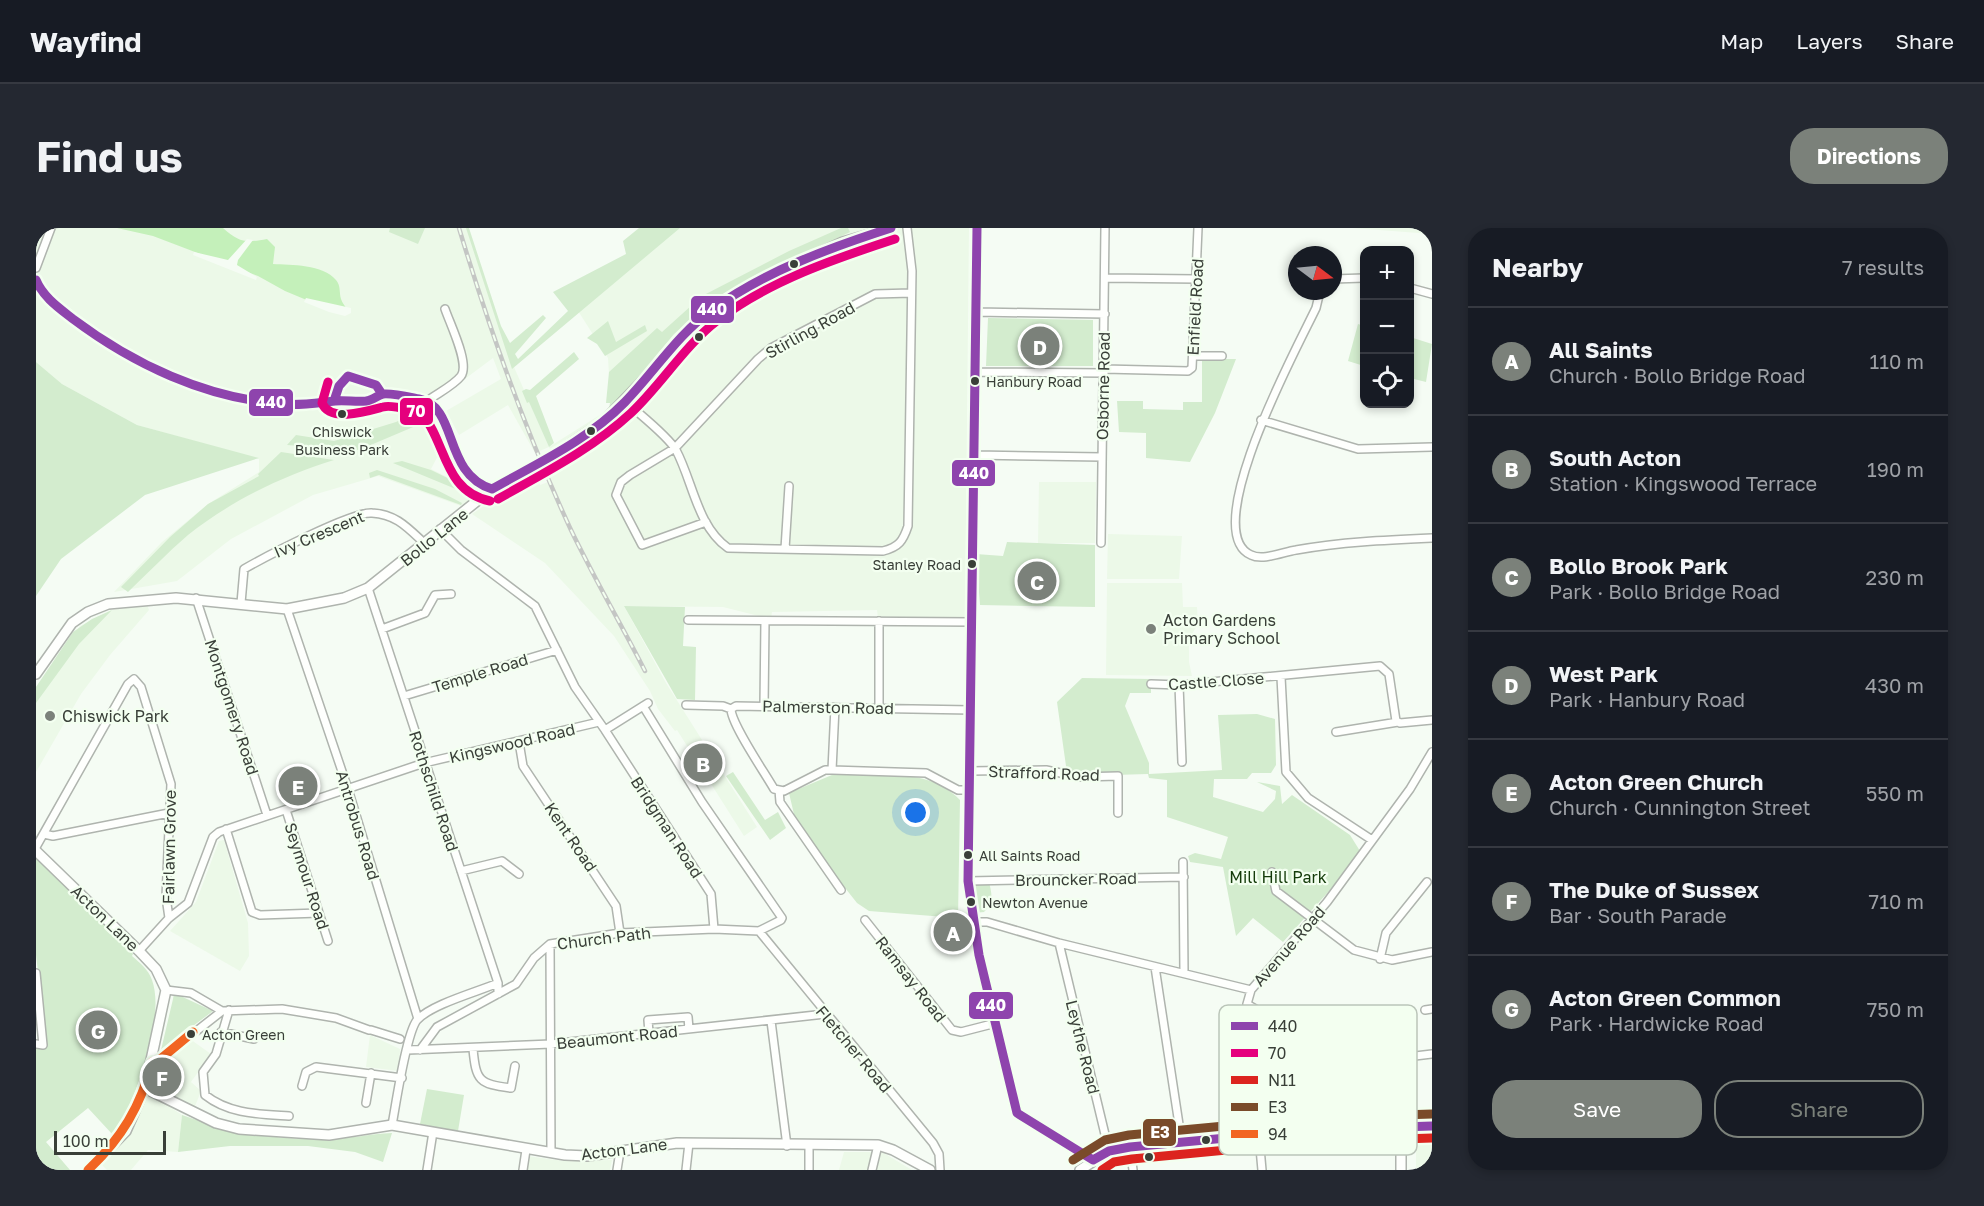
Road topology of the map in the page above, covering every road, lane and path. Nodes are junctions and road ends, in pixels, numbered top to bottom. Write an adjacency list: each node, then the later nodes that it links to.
1 (51, 228): 7 (street)
2 (891, 228): 27 (main road, Bollo Lane)
3 (907, 228): 14 (street)
4 (976, 228): 18 (street)
5 (1105, 228): 8 (street, Osborne Road)
6 (1198, 228): 10 (street, Enfield Road)
7 (36, 268)
8 (1105, 278): 10 (street); 19 (street, Osborne Road)
9 (1360, 278): 11 (street)
10 (1197, 279): 20 (street, Enfield Road)
11 (1342, 279)
12 (36, 280): 25 (street)
13 (1414, 289): 15 (street)
14 (911, 293): 30 (street, Stirling Road); 40 (street)
15 (1432, 294)
16 (1318, 300): 28 (street)
17 (445, 309): 26 (street)
18 (976, 312): 19 (street); 23 (street)
19 (1105, 314): 22 (street, Osborne Road)
20 (1194, 356): 21 (street); 22 (street, Enfield Road)
21 (1222, 356)
22 (1104, 371): 23 (street); 32 (street, Osborne Road)
23 (975, 372): 31 (street)
24 (382, 393): 25 (street); 25 (street); 26 (street)
25 (334, 401)
26 (427, 401): 34 (street)
27 (625, 401): 30 (street); 34 (main road, Bollo Lane)
28 (1261, 420): 29 (street); 37 (street)
29 (1432, 447)
30 (675, 448): 35 (street); 35 (street, Stirling Road)
31 (975, 455): 32 (street); 49 (street)
32 (1102, 457): 39 (street, Osborne Road)
33 (789, 486): 40 (street)
34 (492, 489): 36 (main road, Bollo Lane)
35 (706, 522): 40 (street)
36 (440, 529): 38 (main road, Bollo Lane); 51 (street, Bridgman Road)
37 (1432, 538)
38 (423, 542): 41 (main road, Bollo Lane); 44 (street, Ivy Crescent)
39 (1101, 543)
40 (785, 549)
41 (368, 588): 45 (main road, Bollo Lane); 50 (street, Rothschild Road)
42 (451, 594): 50 (street)
43 (196, 598): 44 (main road, Bollo Lane); 52 (main road, Bollo Lane); 80 (street, Montgomery Road)
44 (241, 603): 45 (main road, Bollo Lane)
45 (287, 609): 74 (street, Antrobus Road)
46 (688, 620): 47 (street)
47 (765, 621): 48 (street); 58 (street)
48 (879, 621): 49 (street); 60 (street)
49 (972, 622): 62 (street)
50 (382, 630): 56 (street, Rothschild Road)
51 (557, 650): 56 (street, Temple Road); 64 (street, Bridgman Road)
52 (36, 674)
53 (1281, 677): 55 (street, Castle Close); 65 (street, Castle Close); 83 (street)
54 (1151, 684): 55 (street, Castle Close)
55 (1179, 685): 70 (street)
56 (404, 696): 71 (street, Rothschild Road)
57 (686, 705): 61 (street, Palmerston Road)
58 (764, 706): 59 (street, Palmerston Road); 61 (street, Palmerston Road)
59 (835, 707): 60 (street, Palmerston Road); 72 (street)
60 (879, 708): 62 (street, Palmerston Road)
61 (731, 709): 75 (street)
62 (972, 710): 73 (street)
63 (1432, 720): 65 (street)
64 (599, 722): 66 (street, Bridgman Road); 68 (street, Kingswood Road)
65 (1398, 722): 67 (street)
66 (605, 730): 98 (street, Bridgman Road); 99 (street)
67 (1336, 732)
68 (519, 742): 71 (street, Kingswood Road); 100 (street, Kent Road)
69 (1432, 752): 83 (street, Avenue Road)
70 (1182, 762)
71 (424, 763): 74 (street, Kingswood Road); 86 (street, Rothschild Road)
72 (832, 770): 75 (street); 76 (street)
73 (971, 771): 76 (street); 79 (street, Strafford Road)
74 (348, 789): 77 (street, Kingswood Road); 118 (street, Antrobus Road)
75 (779, 790): 92 (street)
76 (970, 790): 90 (street)
77 (286, 810): 80 (street, Kingswood Road); 93 (street, Seymour Road)
78 (169, 813): 82 (street); 82 (street, Fairlawn Grove); 94 (street, Fairlawn Grove)
79 (1118, 813)
80 (267, 815): 81 (street, Kingswood Road)
81 (226, 829): 93 (street); 94 (street)
82 (44, 834): 84 (street)
83 (1372, 840): 95 (street, Avenue Road)
84 (36, 849): 104 (main road, Acton Lane)
85 (1183, 862): 89 (street)
86 (460, 871): 88 (street); 110 (street, Rothschild Road)
87 (1272, 872): 95 (street)
88 (519, 874)
89 (1184, 877): 90 (street, Brouncker Road); 109 (street)
90 (968, 881): 97 (street)
91 (1427, 882): 106 (street)
92 (841, 890)
93 (318, 912): 101 (street, Seymour Road)
94 (169, 918): 104 (street)
95 (1312, 919): 106 (street); 111 (street, Avenue Road)
96 (865, 920): 121 (street, Ramsay Road)
97 (972, 922): 102 (street); 121 (street)
98 (714, 929): 99 (street, Church Path); 100 (street, Church Path)
99 (759, 931): 117 (street, Fletcher Road)
100 (620, 933): 103 (street, Church Path)
101 (328, 941)
102 (1059, 943): 107 (street); 155 (street, Leythe Road)
103 (550, 944): 112 (street, Church Path); 128 (street)
104 (139, 951): 113 (main road, Acton Lane)
105 (1432, 952): 106 (street)
106 (1380, 959)
107 (1155, 967): 109 (street); 148 (street)
108 (36, 973): 127 (street)
109 (1184, 974): 111 (street)
110 (498, 983): 112 (street, Rothschild Road); 115 (street)
111 (1251, 990): 114 (street, Avenue Road)
112 (498, 994): 119 (street, Church Path)
113 (166, 995): 116 (street); 134 (main road)
114 (1247, 1004)
115 (441, 1006): 118 (street); 119 (street)
116 (225, 1011): 123 (street); 126 (street); 134 (street)
117 (825, 1014): 120 (street, Beaumont Road); 167 (street, Fletcher Road)
118 (418, 1019): 130 (street)
119 (449, 1020): 131 (street, Church Path)
120 (771, 1021): 122 (street, Beaumont Road); 150 (street)
121 (996, 1023): 158 (street)
122 (689, 1029): 124 (street, Beaumont Road); 124 (street)
123 (222, 1032): 125 (street); 141 (street)
124 (649, 1033): 128 (street, Beaumont Road)
125 (255, 1039)
126 (400, 1039)
127 (36, 1044)
128 (551, 1044): 129 (street, Beaumont Road); 156 (street)
129 (473, 1049): 131 (street, Beaumont Road); 135 (street)
130 (408, 1050): 131 (street, Beaumont Road); 137 (street)
131 (420, 1050)
132 (1432, 1054): 133 (street)
133 (1417, 1056)
134 (152, 1066): 139 (main road)
135 (515, 1066)
136 (371, 1073): 137 (street); 138 (street); 140 (street)
137 (402, 1078): 142 (street)
138 (302, 1086)
139 (146, 1088): 142 (main road, Acton Lane); 159 (main road)
140 (366, 1103)
141 (289, 1116)
142 (392, 1125): 145 (main road, Acton Lane)
143 (1432, 1126): 144 (main road)
144 (1417, 1127)
145 (433, 1132): 153 (main road, Acton Lane); 160 (street)
146 (1219, 1140): 148 (main road)
147 (689, 1143): 150 (main road, Acton Lane); 154 (main road, Acton Lane); 163 (street)
148 (1182, 1144): 152 (main road)
149 (878, 1145): 151 (main road, Acton Lane); 165 (street); 166 (main road, Acton Lane)
150 (787, 1146): 151 (main road, Acton Lane)
151 (809, 1146): 164 (street)
152 (1130, 1148): 155 (main road); 169 (street)
153 (526, 1150): 156 (main road, Acton Lane); 161 (street)
154 (620, 1151): 156 (main road, Acton Lane); 162 (street)
155 (1109, 1151): 158 (main road)
156 (550, 1152)
157 (1261, 1155): 170 (street)
158 (1093, 1160): 168 (main road)
159 (92, 1169)
160 (428, 1170)
161 (523, 1170)
162 (617, 1170)
163 (686, 1170)
164 (809, 1170)
165 (872, 1170)
166 (930, 1170)
167 (940, 1170)
168 (1080, 1170)
169 (1133, 1170)
170 (1262, 1170)

